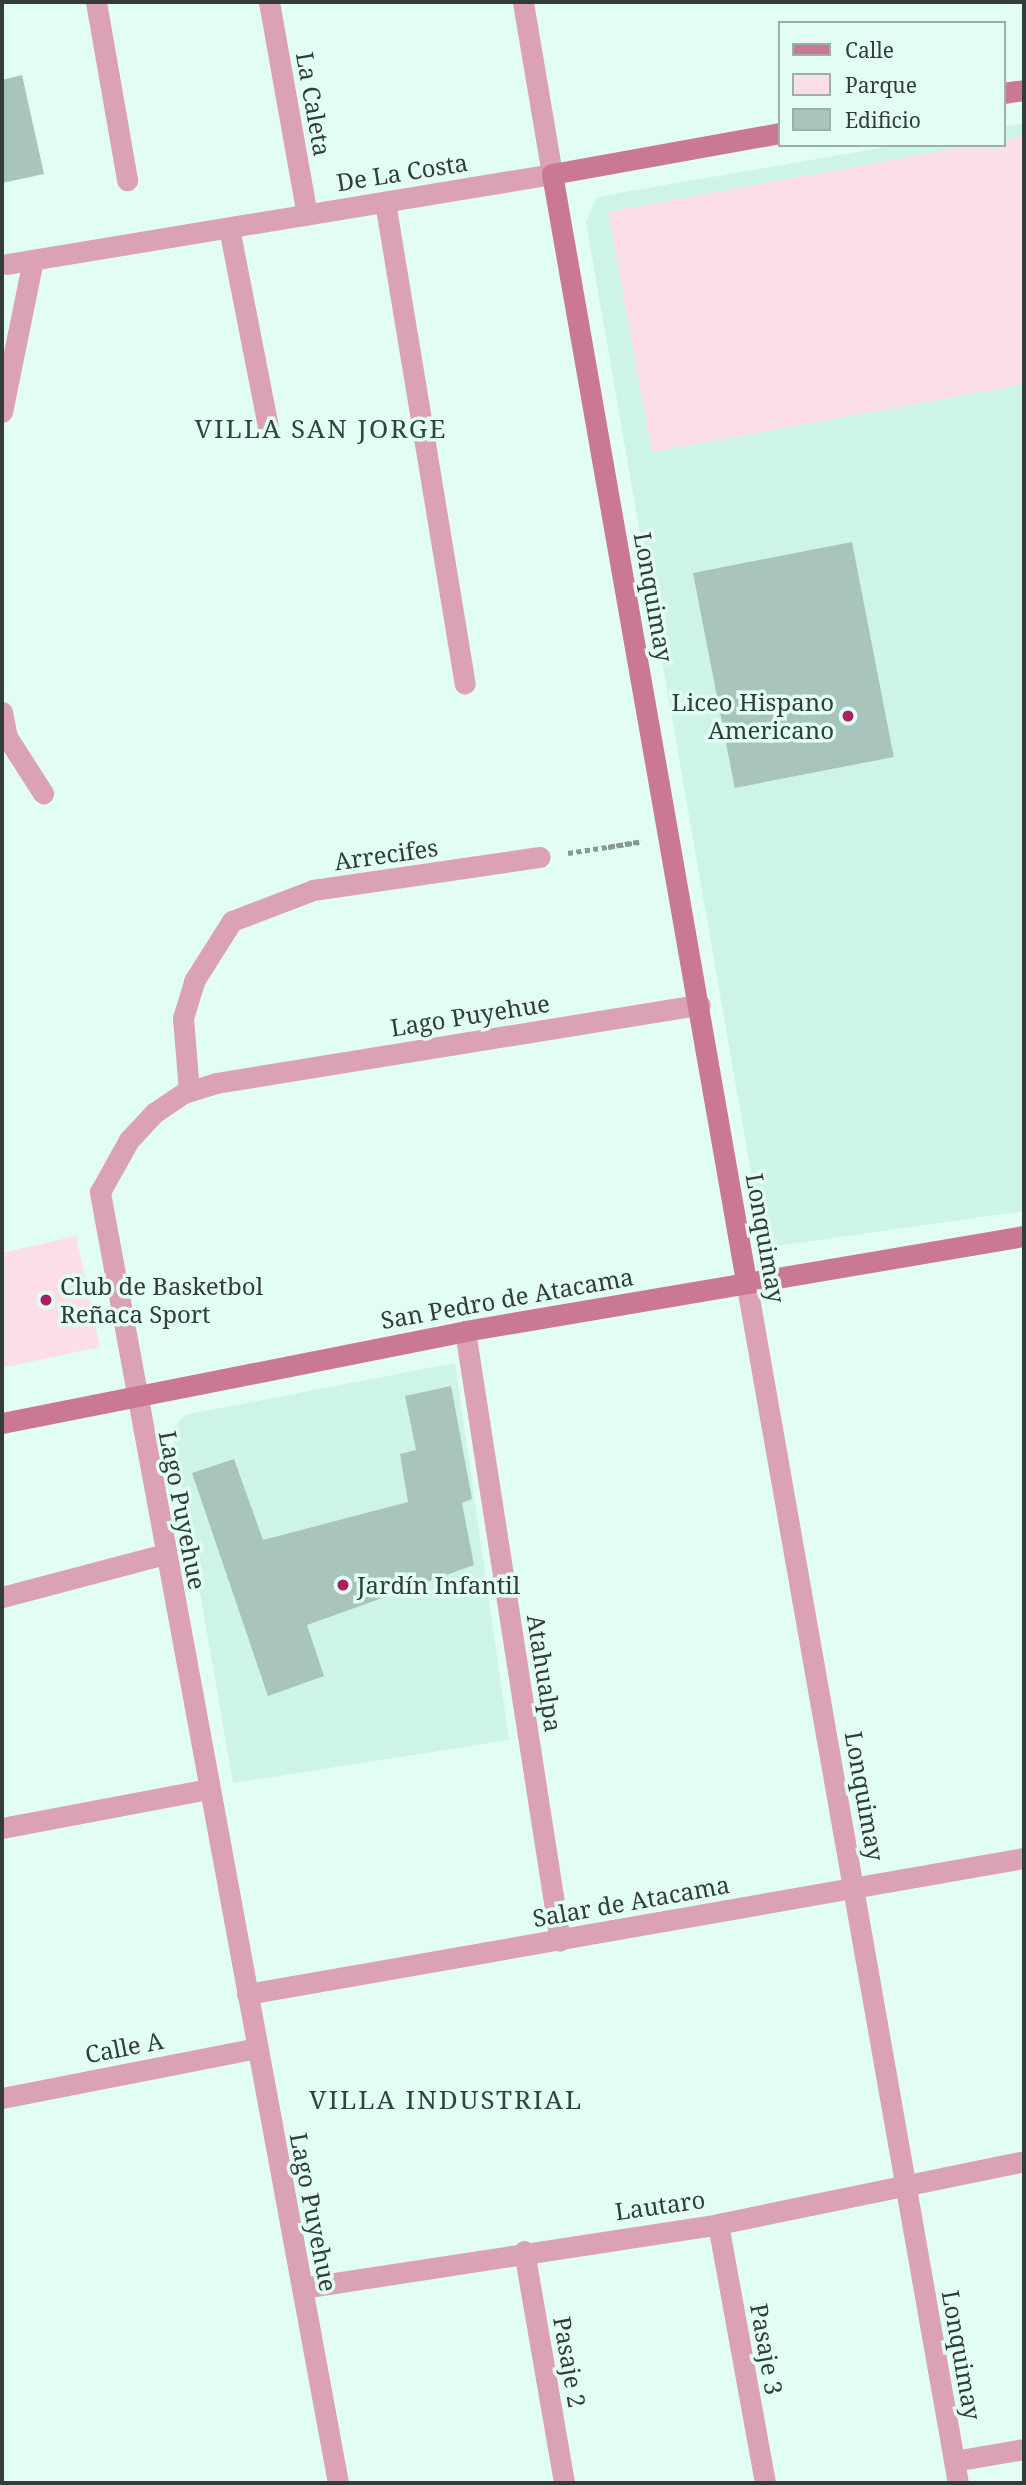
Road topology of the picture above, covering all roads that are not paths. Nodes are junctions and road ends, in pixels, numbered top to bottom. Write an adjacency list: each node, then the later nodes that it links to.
1 (96, 2): 8 (street)
2 (269, 2): 10 (street, La Caleta)
3 (523, 2): 7 (street, Lonquimay)
4 (1024, 90): 5 (street)
5 (1005, 93)
6 (778, 134): 7 (street, De La Costa)
7 (552, 174): 9 (street, De La Costa); 20 (street, Lonquimay)
8 (127, 180)
9 (385, 202): 10 (street, De La Costa); 16 (street)
10 (307, 215): 11 (street, De La Costa)
11 (229, 228): 12 (street, De La Costa); 15 (street)
12 (33, 260): 13 (street, De La Costa); 14 (street)
13 (7, 264)
14 (2, 412)
15 (268, 426)
16 (465, 683)
17 (2, 712): 18 (street)
18 (43, 793)
19 (540, 857): 21 (street, Arrecifes)
20 (701, 1005): 21 (street, Lago Puyehue); 23 (street, Lonquimay)
21 (189, 1091): 25 (street, Lago Puyehue)
22 (1024, 1236): 23 (street, San Pedro de Atacama)
23 (746, 1281): 24 (street, San Pedro de Atacama); 32 (street, Lonquimay)
24 (465, 1331): 25 (street, San Pedro de Atacama); 33 (street, Atahualpa)
25 (135, 1398): 26 (street, San Pedro de Atacama); 27 (street, Lago Puyehue)
26 (2, 1423)
27 (165, 1554): 28 (street); 29 (street, Lago Puyehue)
28 (2, 1597)
29 (208, 1788): 30 (street); 34 (street, Lago Puyehue)
30 (2, 1828)
31 (1024, 1858): 32 (street, Salar de Atacama)
32 (855, 1886): 33 (street, Salar de Atacama); 38 (street, Lonquimay)
33 (560, 1941): 34 (street, Salar de Atacama)
34 (247, 1994): 35 (street, Lago Puyehue)
35 (257, 2048): 36 (street, Calle A); 41 (street, Lago Puyehue)
36 (2, 2098)
37 (1024, 2161): 38 (street, Lautaro)
38 (905, 2186): 39 (street, Lautaro); 43 (street, Lonquimay)
39 (718, 2224): 40 (street, Lautaro); 46 (street, Pasaje 3)
40 (524, 2251): 41 (street, Lautaro); 45 (street, Pasaje 2)
41 (302, 2288): 44 (street, Lago Puyehue)
42 (1024, 2449): 43 (street)
43 (954, 2461): 47 (street, Lonquimay)
44 (338, 2483)
45 (565, 2483)
46 (765, 2483)
47 (958, 2483)

